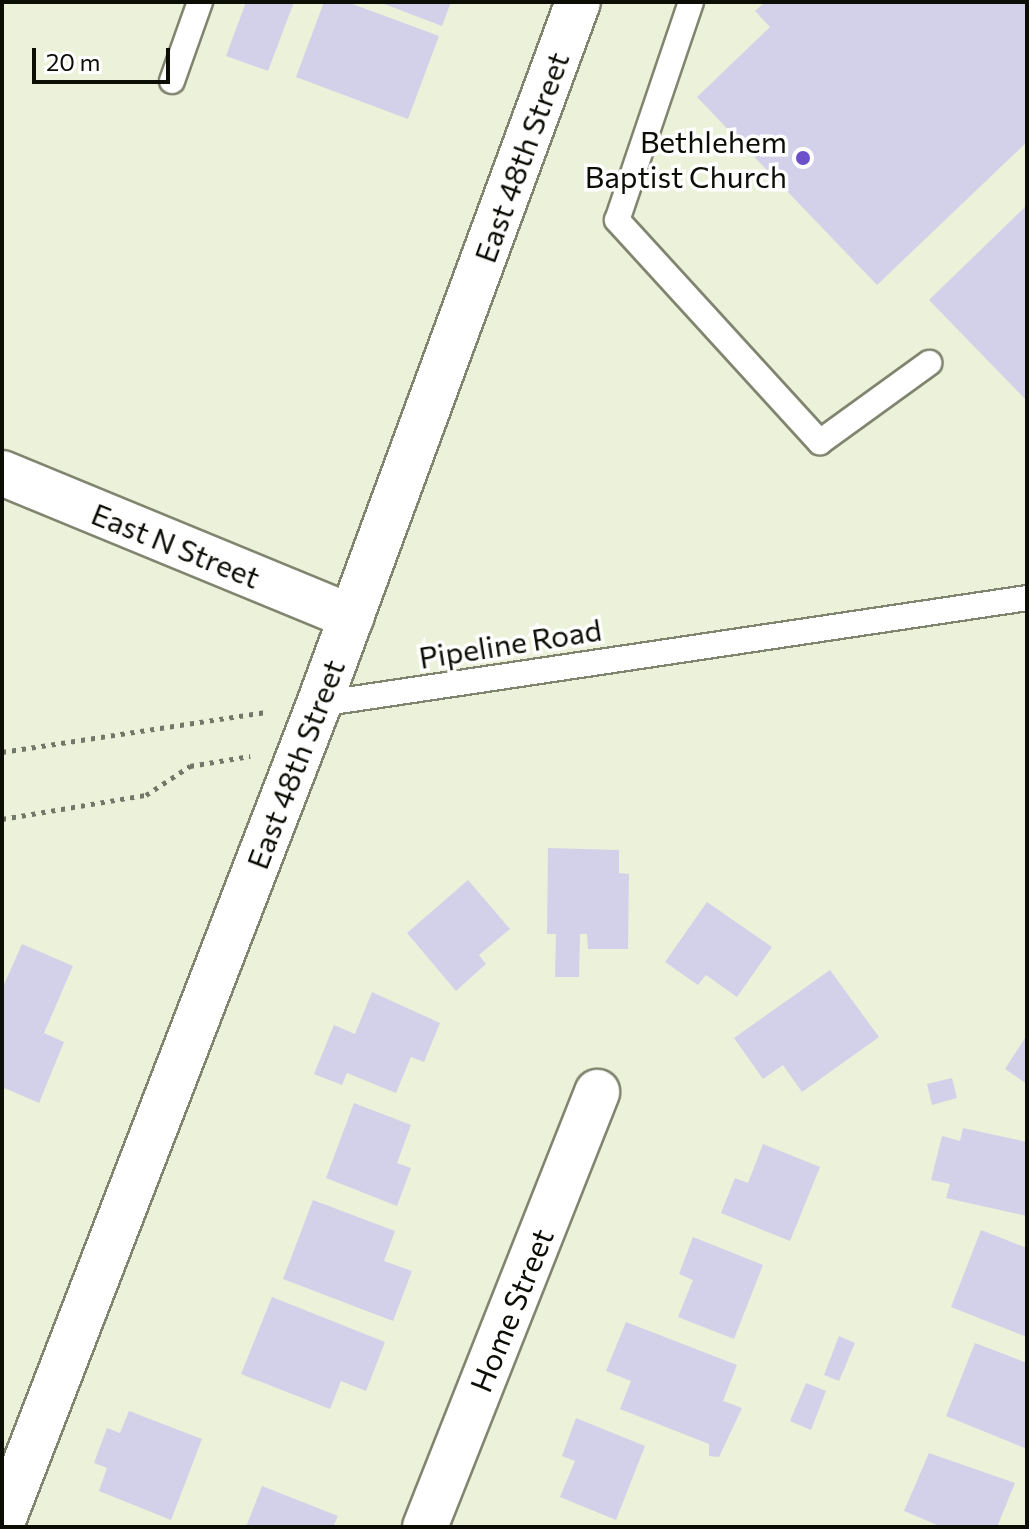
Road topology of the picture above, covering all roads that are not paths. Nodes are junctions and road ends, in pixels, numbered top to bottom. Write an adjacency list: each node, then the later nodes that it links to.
1 (200, 2): 4 (lane)
2 (578, 2): 8 (street, East 48th Street)
3 (691, 2): 5 (lane)
4 (172, 81)
5 (929, 363)
6 (2, 473): 8 (street, East N Street)
7 (1027, 598): 9 (lane, Pipeline Road)
8 (351, 617): 9 (street, East 48th Street)
9 (319, 704): 11 (street, East 48th Street)
10 (597, 1092): 12 (street, Home Street)
11 (2, 1523)
12 (425, 1527)

